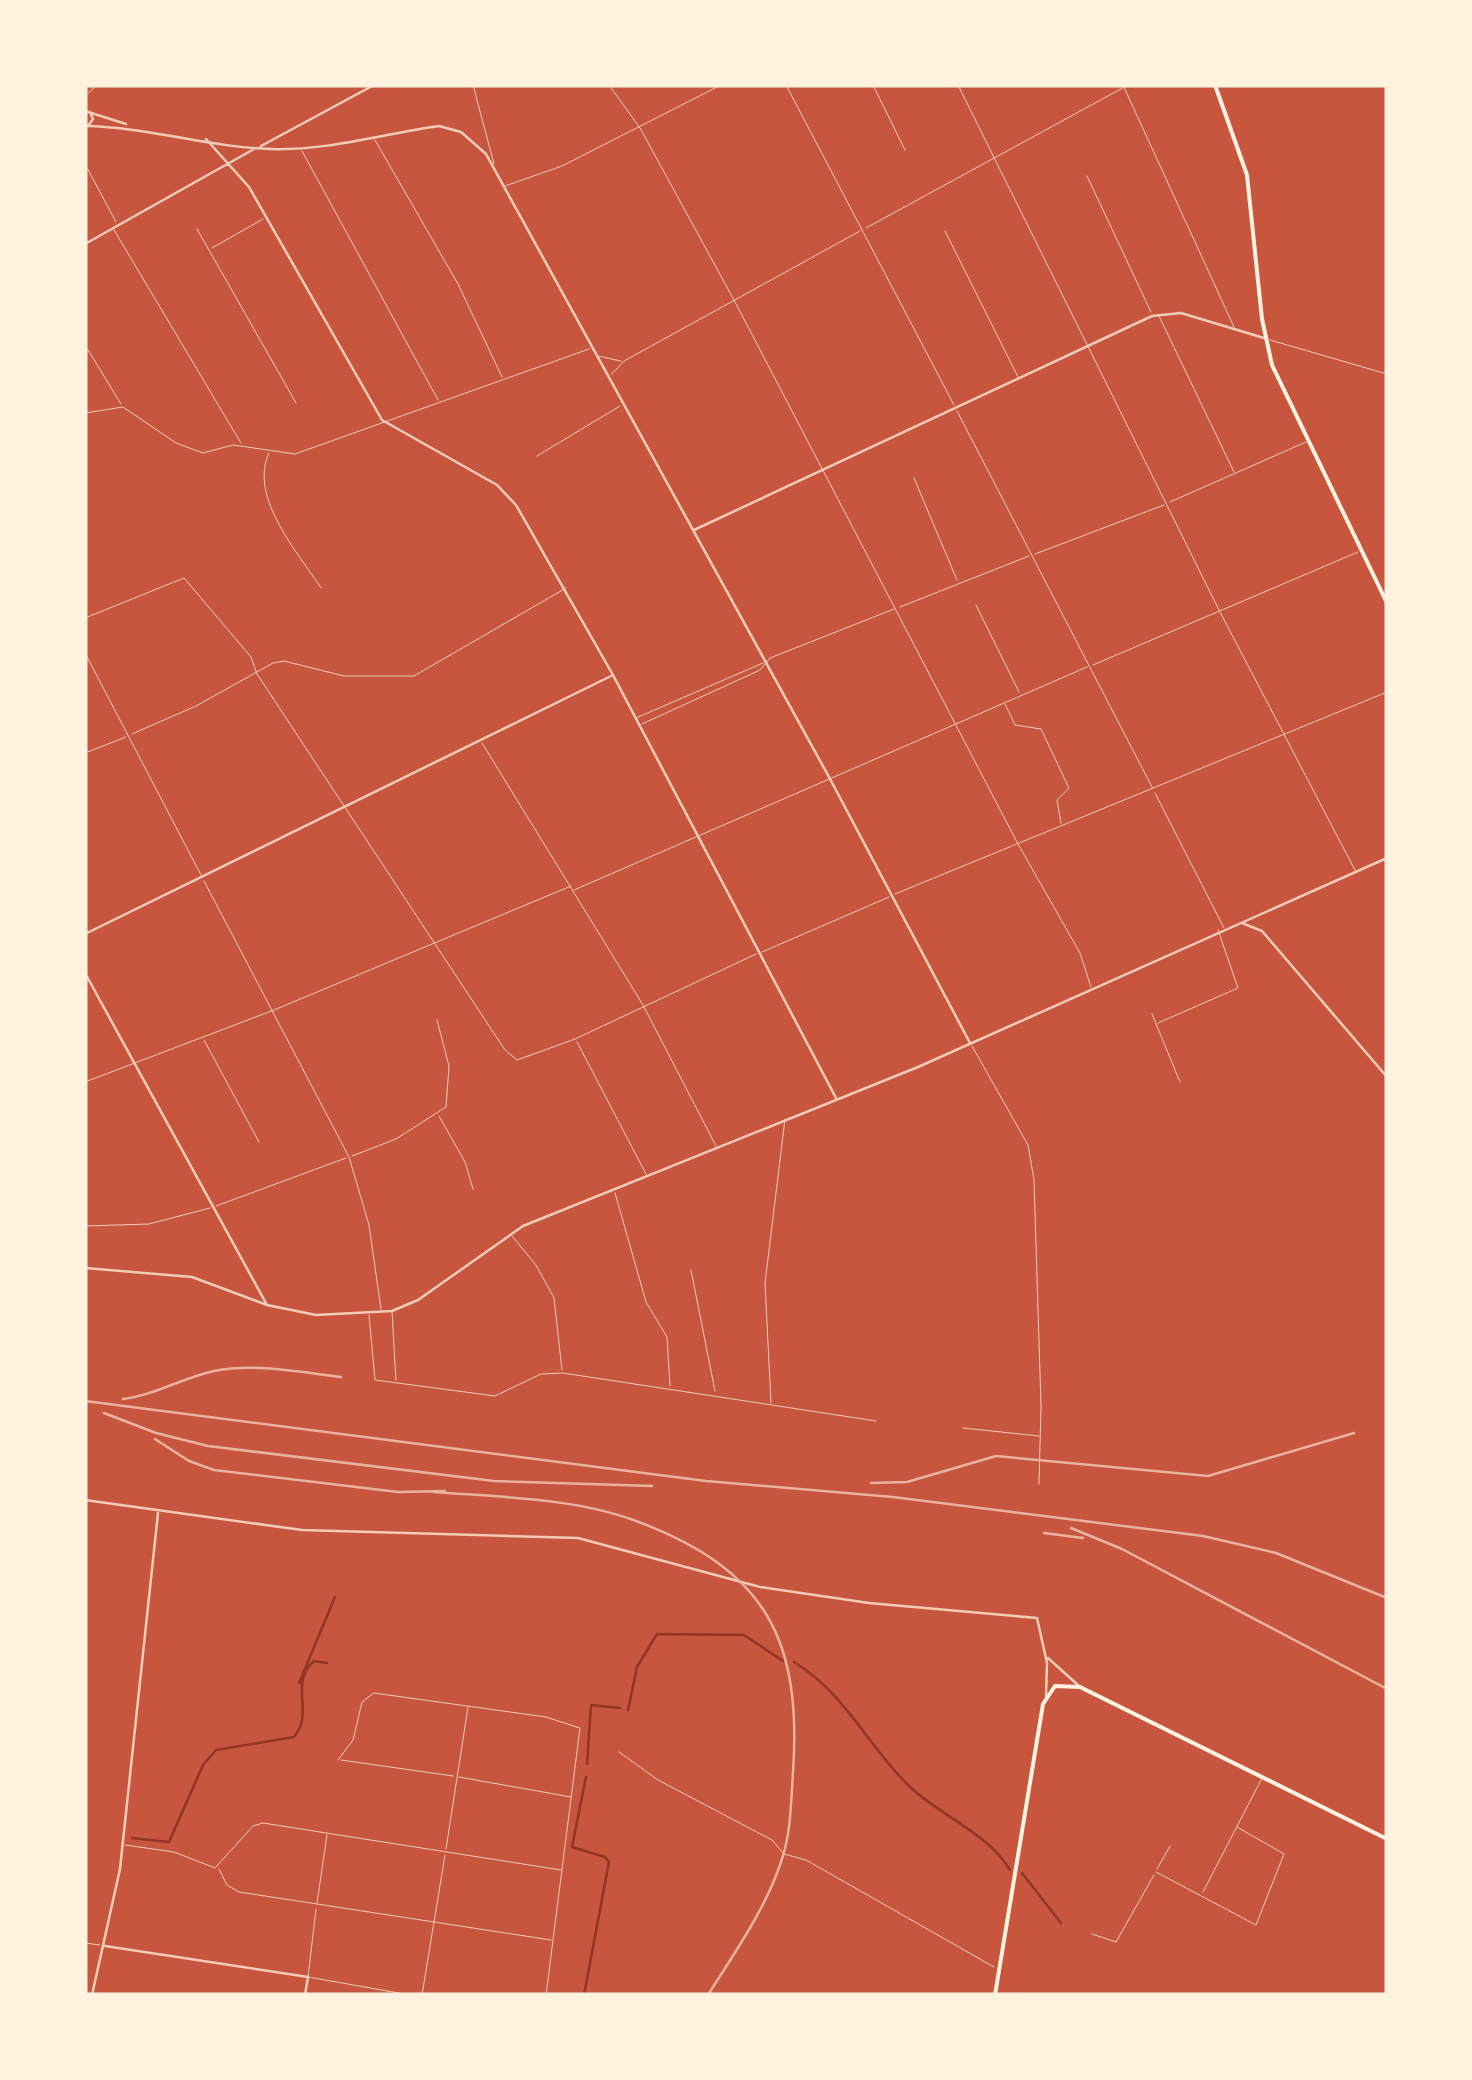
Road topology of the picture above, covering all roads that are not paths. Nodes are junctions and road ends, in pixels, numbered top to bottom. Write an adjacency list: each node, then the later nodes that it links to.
1 (98, 85): 11 (street)
2 (374, 85): 18 (street)
3 (474, 85): 24 (street)
4 (608, 85): 15 (street)
5 (721, 85): 15 (street)
6 (786, 85): 31 (street)
7 (873, 85): 20 (street)
8 (958, 85): 21 (street)
9 (1215, 85): 39 (main road)
10 (1125, 86): 21 (street); 38 (street)
11 (85, 96)
12 (86, 111): 13 (street); 14 (street)
13 (86, 126): 14 (street)
14 (132, 126): 17 (street)
15 (640, 128): 26 (street); 35 (street)
16 (374, 137): 19 (street); 24 (street); 48 (street)
17 (205, 138): 18 (street); 22 (street)
18 (256, 148): 19 (street); 22 (street)
19 (301, 149): 50 (street)
20 (905, 150)
21 (994, 160): 31 (street); 41 (street)
22 (228, 162): 27 (street); 28 (street)
23 (85, 164): 28 (street)
24 (494, 164): 26 (street)
25 (1087, 176): 37 (street)
26 (505, 186): 42 (street)
27 (266, 217): 34 (street); 55 (street)
28 (118, 225): 29 (street)
29 (112, 228): 33 (street); 57 (street)
30 (197, 229): 34 (street)
31 (863, 229): 35 (street); 52 (street)
32 (945, 231): 46 (street)
33 (85, 244)
34 (210, 249): 49 (street)
35 (734, 300): 44 (street); 60 (street)
36 (1158, 314): 37 (street); 38 (street); 61 (street)
37 (1152, 316): 41 (street)
38 (1235, 331): 39 (street)
39 (1265, 338): 45 (street); 56 (main road)
40 (85, 344): 53 (street)
41 (1085, 344): 46 (street); 63 (street)
42 (592, 348): 43 (street); 48 (street)
43 (597, 356): 44 (street); 47 (street)
44 (624, 361): 47 (street)
45 (1387, 374)
46 (1018, 377): 52 (street)
47 (609, 378): 51 (street)
48 (503, 380): 50 (street)
49 (296, 403)
50 (440, 403): 55 (street)
51 (623, 404): 59 (street); 64 (street)
52 (955, 406): 60 (street); 66 (street)
53 (122, 407): 54 (street); 57 (street)
54 (85, 414)
55 (382, 420): 58 (street); 69 (street)
56 (1307, 442): 61 (street); 65 (main road)
57 (243, 446): 58 (street)
58 (270, 451): 68 (street)
59 (537, 456)
60 (822, 468): 64 (street); 72 (street)
61 (1236, 475): 63 (street)
62 (914, 478): 67 (street)
63 (1166, 504): 66 (street); 73 (street)
64 (692, 531): 76 (street)
65 (1361, 551): 70 (main road); 73 (street)
66 (1032, 555): 67 (street); 77 (street)
67 (958, 583): 72 (street)
68 (321, 588)
69 (566, 588): 78 (street); 79 (street)
70 (1387, 602)
71 (976, 605): 81 (street)
72 (896, 608): 76 (street); 85 (street)
73 (1220, 612): 77 (street); 86 (street)
74 (85, 618): 78 (street)
75 (85, 653): 87 (street)
76 (766, 664): 83 (street); 84 (street); 90 (street)
77 (1089, 666): 81 (street); 91 (street)
78 (257, 674): 87 (street); 92 (street)
79 (613, 675): 83 (street); 88 (street)
80 (1387, 692): 86 (street)
81 (1021, 695): 82 (street)
82 (1004, 702): 85 (street); 93 (street)
83 (635, 718): 84 (street)
84 (639, 726): 94 (street)
85 (956, 727): 90 (street); 95 (street)
86 (1285, 734): 91 (street); 97 (street)
87 (129, 736): 89 (street); 98 (street)
88 (480, 739): 92 (street); 99 (street)
89 (85, 754)
90 (829, 776): 94 (street); 101 (street)
91 (1153, 790): 93 (street); 103 (street)
92 (343, 808): 98 (street); 106 (street)
93 (1062, 826): 95 (street)
94 (698, 834): 100 (street); 107 (street)
95 (1018, 844): 101 (street); 109 (street)
96 (1387, 858): 97 (street)
97 (1356, 872): 102 (street)
98 (203, 878): 105 (street); 111 (street)
99 (571, 886): 100 (street); 106 (street)
100 (574, 890): 110 (street)
101 (892, 896): 107 (street); 117 (street)
102 (1240, 922): 103 (street); 119 (street)
103 (1224, 928): 104 (street)
104 (1218, 930): 109 (street); 114 (street)
105 (85, 934)
106 (432, 946): 111 (street); 116 (street)
107 (761, 952): 110 (street); 122 (street)
108 (85, 973): 118 (street)
109 (1091, 987): 117 (street)
110 (644, 1005): 116 (street); 126 (street)
111 (274, 1010): 115 (street); 127 (street)
112 (1152, 1014): 114 (street)
113 (437, 1020): 123 (street)
114 (1158, 1024): 121 (street)
115 (202, 1037): 118 (street); 125 (street)
116 (575, 1040): 128 (street)
117 (970, 1043): 122 (street); 147 (street)
118 (132, 1064): 120 (street); 131 (street)
119 (1387, 1076)
120 (85, 1082)
121 (1180, 1082)
122 (836, 1098): 124 (street)
123 (439, 1115): 127 (street); 130 (street)
124 (785, 1118): 126 (street); 144 (street)
125 (260, 1142)
126 (716, 1146): 128 (street)
127 (349, 1156): 131 (street); 138 (street)
128 (646, 1175): 129 (street)
129 (614, 1188): 133 (street); 142 (street)
130 (473, 1189)
131 (210, 1208): 132 (street); 136 (street)
132 (85, 1226)
133 (509, 1233): 137 (street); 140 (street)
134 (85, 1268): 136 (street)
135 (691, 1270): 143 (street)
136 (267, 1305): 139 (street)
137 (392, 1310): 138 (street); 141 (street)
138 (381, 1313): 139 (street)
139 (368, 1315): 141 (street)
140 (563, 1374): 141 (street); 142 (street)
141 (396, 1383)
142 (670, 1389): 143 (street)
143 (716, 1394): 144 (street)
144 (771, 1406): 145 (street)
145 (876, 1421)
146 (963, 1428): 147 (street)
147 (1042, 1436): 148 (street)
148 (1039, 1484)
149 (85, 1500): 150 (street)
150 (159, 1512): 151 (street); 162 (street)
151 (1046, 1656): 152 (street); 153 (street)
152 (1080, 1687): 153 (main road); 157 (main road)
153 (1045, 1698): 175 (main road)
154 (468, 1706): 156 (street); 156 (street); 158 (street)
155 (619, 1752): 175 (street)
156 (457, 1777): 158 (street); 164 (street)
157 (1261, 1780): 159 (street); 161 (main road)
158 (574, 1797): 166 (street)
159 (1237, 1826): 168 (street); 168 (street)
160 (328, 1832): 164 (street); 165 (street); 169 (street)
161 (1387, 1840)
162 (122, 1845): 165 (street); 174 (street)
163 (1170, 1846): 167 (street)
164 (445, 1852): 166 (street); 170 (street)
165 (218, 1867): 169 (street)
166 (564, 1870): 172 (street)
167 (1156, 1872): 168 (street); 171 (street)
168 (1202, 1894)
169 (317, 1905): 170 (street); 176 (street)
170 (434, 1924): 172 (street); 180 (street)
171 (1092, 1934)
172 (554, 1940): 181 (street)
173 (85, 1942): 174 (street)
174 (103, 1946): 176 (street); 177 (street)
175 (1000, 1968): 182 (main road)
176 (308, 1977): 178 (street); 179 (street)
177 (92, 1995)
178 (305, 1995)
179 (410, 1995)
180 (422, 1995)
181 (546, 1995)
182 (996, 1995)

